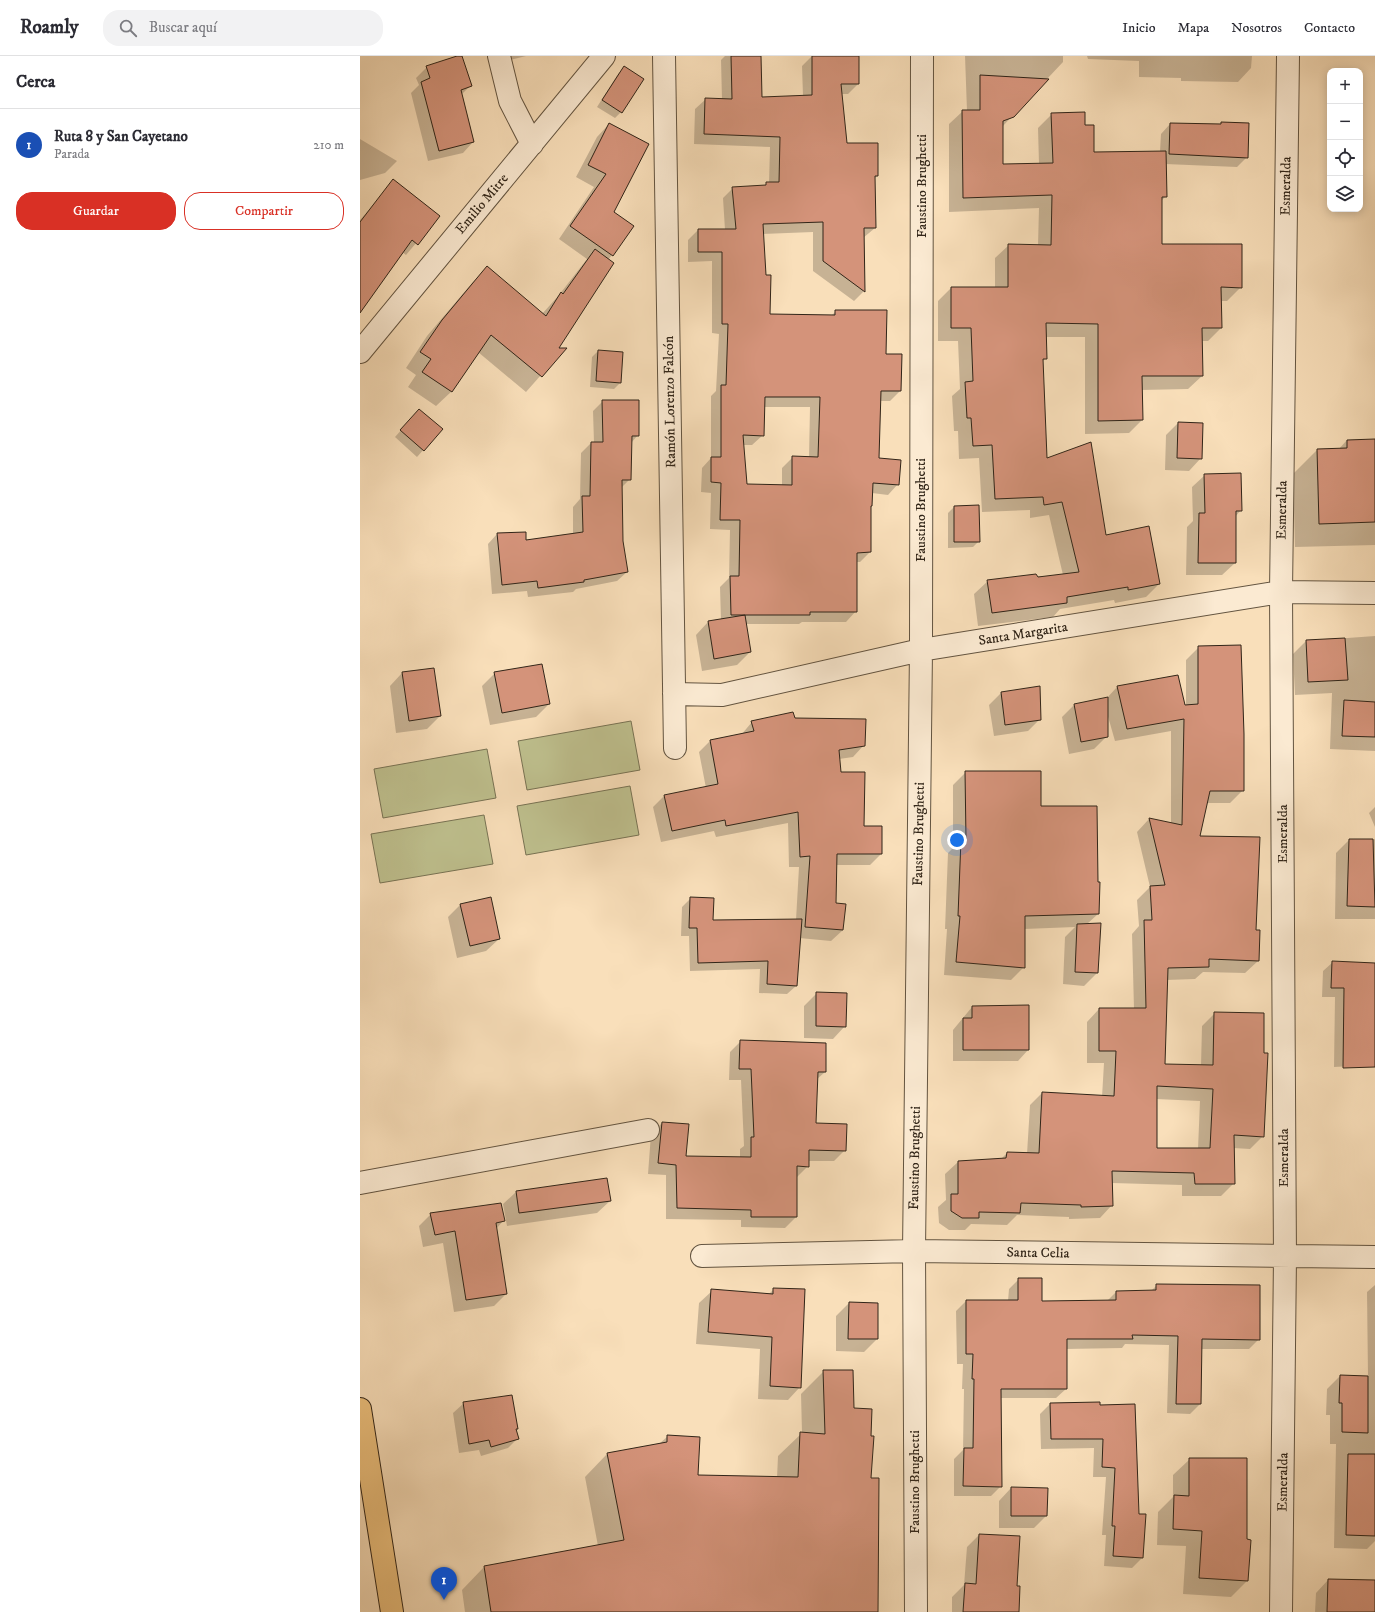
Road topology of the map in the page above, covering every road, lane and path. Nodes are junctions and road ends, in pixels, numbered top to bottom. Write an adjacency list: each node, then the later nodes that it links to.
1 (499, 56): 6 (street)
2 (604, 56): 6 (street, Emilio Mitre)
3 (664, 56): 11 (street, Ramón Lorenzo Falcón)
4 (922, 56): 10 (street, Faustino Brughetti)
5 (1288, 56): 8 (street, Esmeralda)
6 (532, 144): 7 (street, Emilio Mitre)
7 (360, 352)
8 (1281, 592): 9 (street, Santa Margarita); 10 (street, Santa Margarita); 17 (street, Esmeralda)
9 (1375, 593)
10 (921, 650): 11 (street, Santa Margarita); 15 (street, Faustino Brughetti)
11 (674, 694): 12 (street, Ramón Lorenzo Falcón)
12 (675, 748)
13 (648, 1130): 14 (street)
14 (360, 1183)
15 (914, 1252): 16 (street, Santa Celia); 17 (street, Santa Celia); 21 (street, Faustino Brughetti)
16 (702, 1256)
17 (1285, 1257): 18 (street, Santa Celia); 22 (street, Esmeralda)
18 (1375, 1257)
19 (360, 1409): 20 (main road)
20 (392, 1612)
21 (916, 1612)
22 (1281, 1612)

